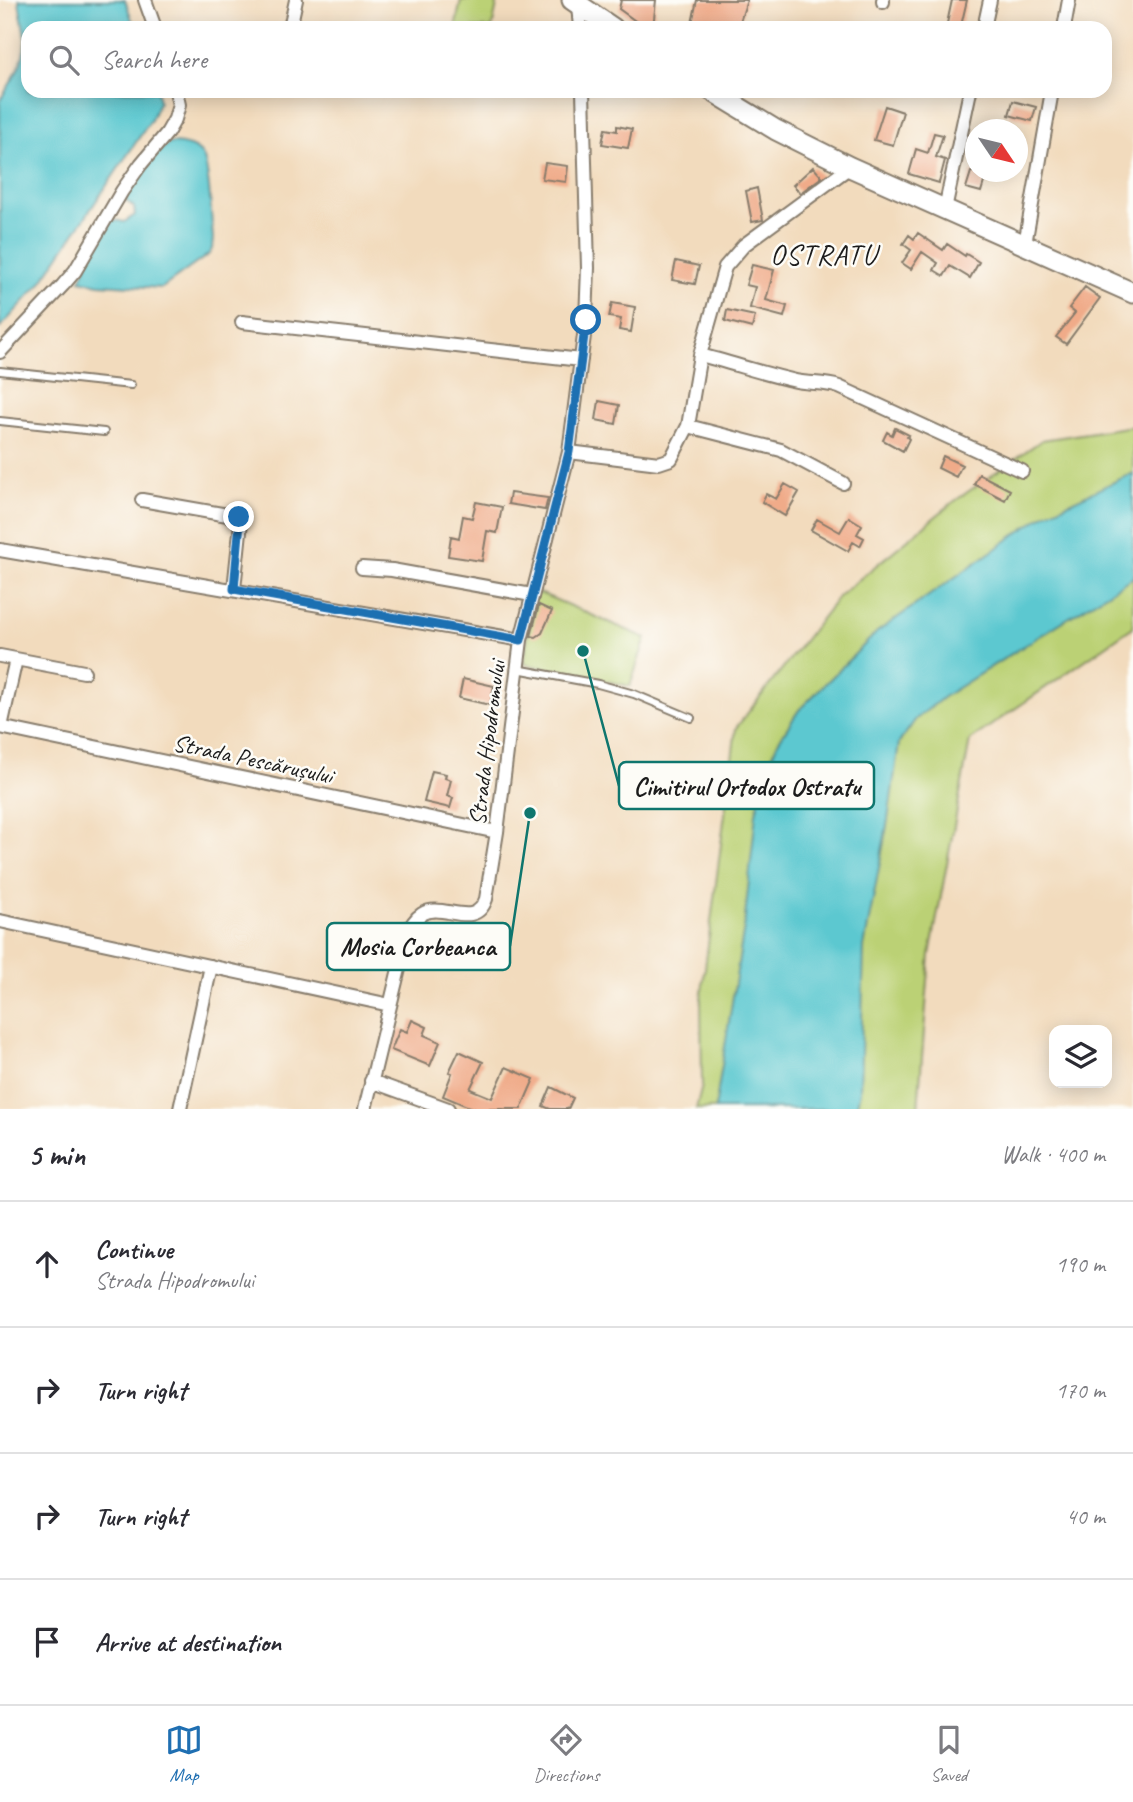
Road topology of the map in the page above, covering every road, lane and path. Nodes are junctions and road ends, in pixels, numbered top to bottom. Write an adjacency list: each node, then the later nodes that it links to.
1 (145, 0): 6 (street)
2 (296, 0): 7 (street)
3 (990, 0): 10 (street)
4 (1069, 0): 11 (street)
5 (575, 3): 8 (street); 9 (main road)
6 (152, 21)
7 (291, 21)
8 (579, 21)
9 (602, 21)
10 (986, 21)
11 (1065, 21)
12 (178, 98): 22 (street)
13 (583, 98): 24 (street, Strada Hipodromului)
14 (723, 98): 17 (main road)
15 (968, 98): 18 (street)
16 (1051, 98): 19 (street)
17 (850, 167): 18 (main road); 23 (street)
18 (944, 209): 19 (main road)
19 (1025, 244): 20 (main road)
20 (1133, 293)
21 (242, 322): 24 (street)
22 (0, 352)
23 (700, 355): 28 (street); 31 (street)
24 (581, 359): 30 (street, Strada Hipodromului)
25 (0, 371): 26 (lane)
26 (131, 384)
27 (0, 421): 29 (lane)
28 (688, 426): 30 (street); 32 (street)
29 (104, 432)
30 (569, 452): 37 (street, Strada Hipodromului)
31 (1022, 471)
32 (843, 482)
33 (142, 500): 36 (street)
34 (0, 550): 36 (street)
35 (362, 568): 37 (street)
36 (234, 589): 38 (street)
37 (532, 594): 38 (street, Strada Hipodromului)
38 (521, 640): 41 (street, Strada Hipodromului)
39 (0, 656): 40 (street)
40 (16, 659): 42 (street); 44 (street)
41 (517, 669): 43 (lane); 45 (street, Strada Hipodromului)
42 (84, 672)
43 (691, 718)
44 (1, 727): 45 (street, Strada Pescărușului)
45 (497, 832): 48 (street, Strada Hipodromului)
46 (0, 921): 47 (street)
47 (211, 966): 48 (street); 50 (street)
48 (390, 1004): 49 (street)
49 (371, 1081): 51 (street); 52 (street)
50 (180, 1109)
51 (365, 1109)
52 (448, 1109)

